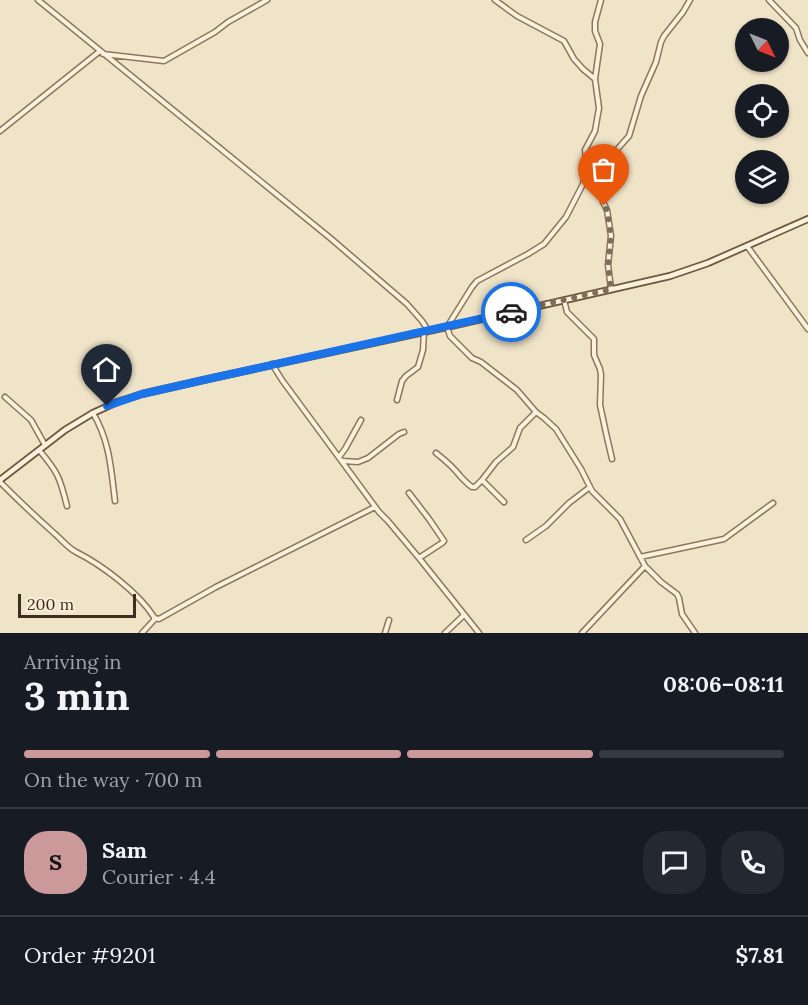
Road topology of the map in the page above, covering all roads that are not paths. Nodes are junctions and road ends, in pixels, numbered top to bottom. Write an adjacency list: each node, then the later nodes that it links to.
1 (38, 0): 7 (street)
2 (267, 0): 7 (street)
3 (495, 0): 9 (street)
4 (601, 0): 9 (street)
5 (690, 0): 12 (street)
6 (769, 0): 8 (street)
7 (101, 52): 10 (street); 19 (street)
8 (808, 53)
9 (595, 79): 11 (street)
10 (0, 131)
11 (586, 173): 12 (street); 17 (street)
12 (598, 176): 15 (street)
13 (808, 219): 14 (street)
14 (747, 246): 15 (street); 18 (street)
15 (611, 289): 16 (street)
16 (564, 300): 17 (street); 31 (street)
17 (447, 327): 19 (street); 23 (street)
18 (808, 329)
19 (426, 331): 20 (street); 22 (street)
20 (272, 364): 24 (street); 30 (street)
21 (5, 397): 27 (street)
22 (397, 400)
23 (536, 412): 32 (street); 34 (street)
24 (93, 413): 27 (street); 36 (street)
25 (361, 420): 30 (street)
26 (404, 432): 30 (street)
27 (45, 445): 28 (street)
28 (39, 450): 33 (street); 39 (street)
29 (435, 453): 32 (street)
30 (340, 459): 40 (street)
31 (612, 459)
32 (482, 480): 37 (street)
33 (0, 481): 46 (street)
34 (590, 487): 41 (street); 42 (street)
35 (409, 493): 43 (street)
36 (115, 501)
37 (504, 502)
38 (773, 502): 42 (street)
39 (67, 506)
40 (375, 507): 43 (street); 46 (street)
41 (526, 540)
42 (640, 557): 44 (street)
43 (419, 558): 45 (street)
44 (645, 566): 52 (street); 53 (street)
45 (464, 615): 50 (street); 51 (street)
46 (154, 618): 48 (street)
47 (389, 620): 49 (street)
48 (142, 633)
49 (385, 633)
50 (445, 633)
51 (479, 633)
52 (582, 633)
53 (696, 633)

